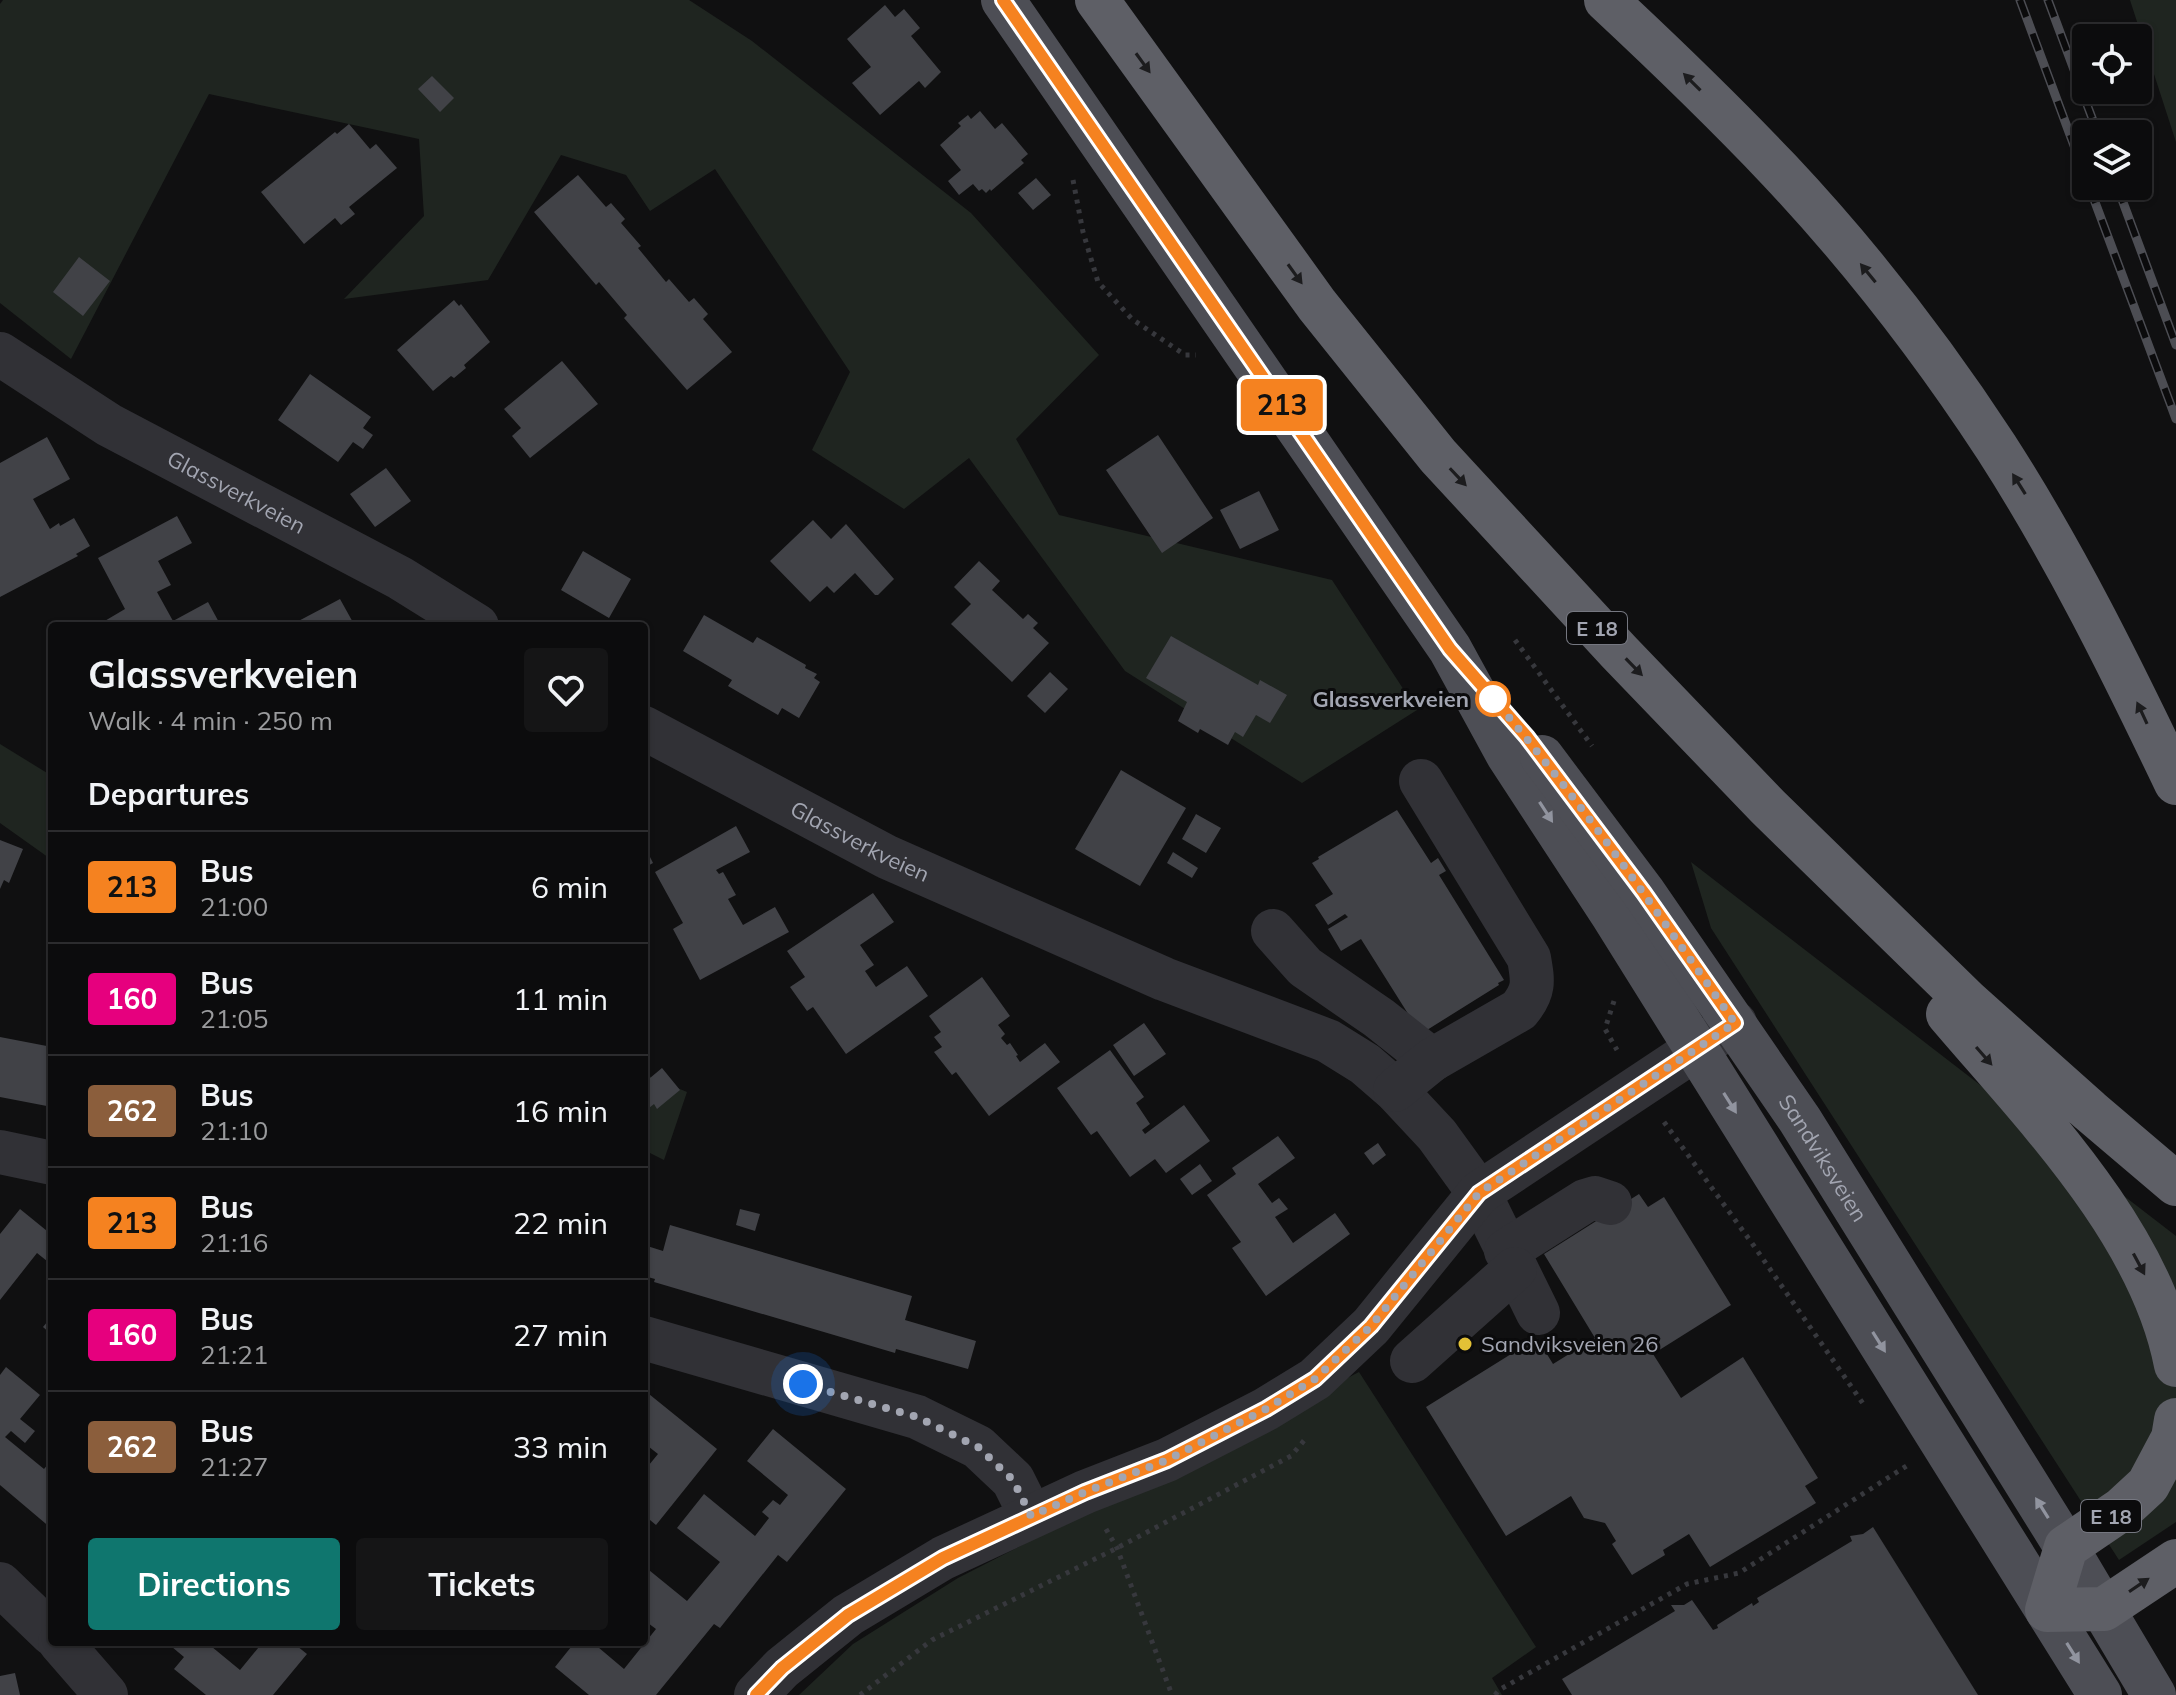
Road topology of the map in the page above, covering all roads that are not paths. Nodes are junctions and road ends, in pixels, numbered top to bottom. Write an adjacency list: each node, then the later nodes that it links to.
1 (1003, 0): 6 (main road, Sandviksveien)
2 (1097, 0): 10 (highway, E 18, one-way to 10)
3 (1606, 0): 9 (highway, one-way to 3)
4 (0, 354): 5 (street, Glassverkveien)
5 (471, 622)
6 (1450, 649): 12 (main road, Sandviksveien); 13 (main road, Sandviksveien, one-way to 13)
7 (648, 730): 15 (street, Glassverkveien)
8 (1421, 781): 14 (street)
9 (2176, 783)
10 (1768, 807): 18 (highway, E 18); 25 (highway, E 18, one-way to 25)
11 (1273, 931): 14 (street)
12 (1735, 1023): 13 (street); 28 (main road, Sandviksveien, one-way to 12)
13 (1696, 1048): 19 (street); 32 (main road, Sandviksveien, one-way to 32)
14 (1432, 1060): 15 (street)
15 (1395, 1090): 19 (street, Glassverkveien)
16 (0, 1152): 17 (street)
17 (48, 1162)
18 (2176, 1184)
19 (1479, 1193): 21 (street, Glassverkveien); 27 (street)
20 (1610, 1203): 21 (street)
21 (1511, 1260): 22 (street, Glassverkveien); 24 (street)
22 (1538, 1313)
23 (648, 1339): 27 (street)
24 (1412, 1361)
25 (2176, 1365)
26 (2176, 1420): 28 (highway, E 18)
27 (1031, 1516): 36 (street)
28 (2066, 1547): 31 (main road, Sandviksveien); 32 (highway, E 18)
29 (2176, 1561): 31 (highway, one-way to 29)
30 (0, 1584): 33 (street)
31 (2104, 1609): 32 (highway); 38 (main road, Sandviksveien)
32 (2047, 1610): 37 (main road, Sandviksveien, one-way to 37)
33 (48, 1630)
34 (63, 1646): 35 (street)
35 (106, 1695)
36 (756, 1695)
37 (2100, 1695)
38 (2154, 1695)

